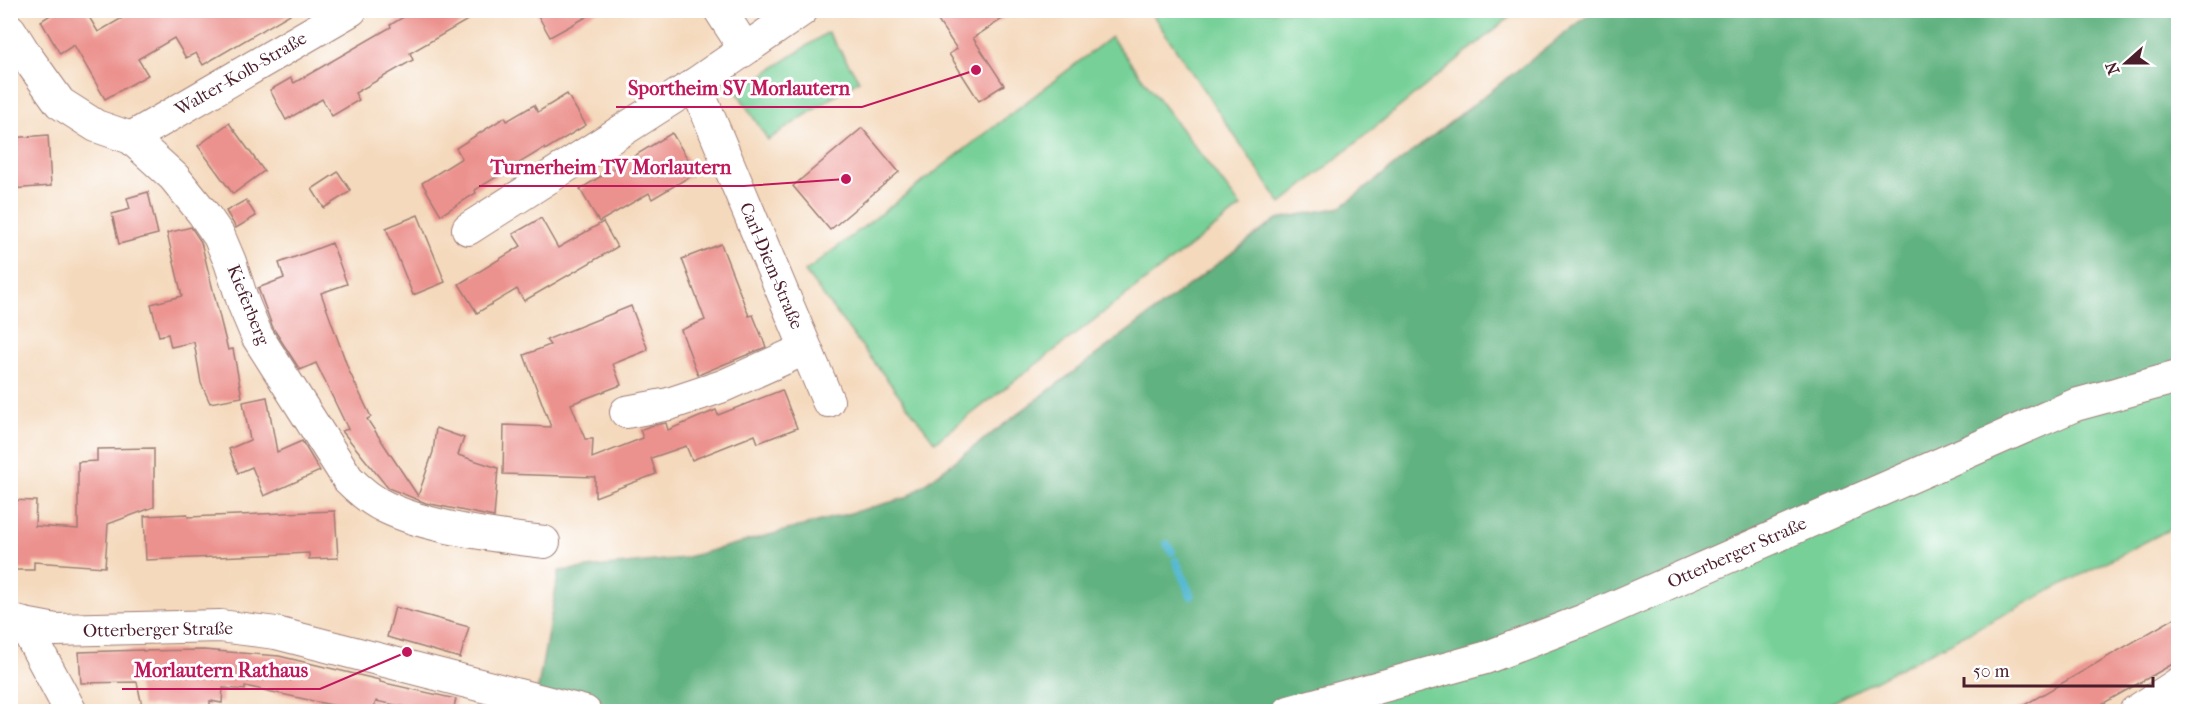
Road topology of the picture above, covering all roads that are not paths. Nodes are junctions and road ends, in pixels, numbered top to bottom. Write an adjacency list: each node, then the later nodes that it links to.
1 (351, 10): 7 (street, Walter-Kolb-Straße)
2 (720, 10): 5 (street)
3 (802, 10): 5 (street)
4 (10, 30): 7 (street, Kieferberg)
5 (745, 49): 6 (street)
6 (695, 84): 8 (street); 9 (street, Carl-Diem-Straße)
7 (131, 138): 13 (street, Kieferberg)
8 (468, 230)
9 (806, 349): 11 (street, Carl-Diem-Straße); 12 (street, Carl-Diem-Straße)
10 (2178, 377): 18 (street, Otterberger Straße)
11 (828, 401)
12 (626, 412)
13 (544, 542)
14 (17, 622): 16 (street); 17 (street, Otterberger Straße)
15 (2178, 684): 19 (street)
16 (71, 711)
17 (585, 711)
18 (1289, 711)
19 (2135, 711)

